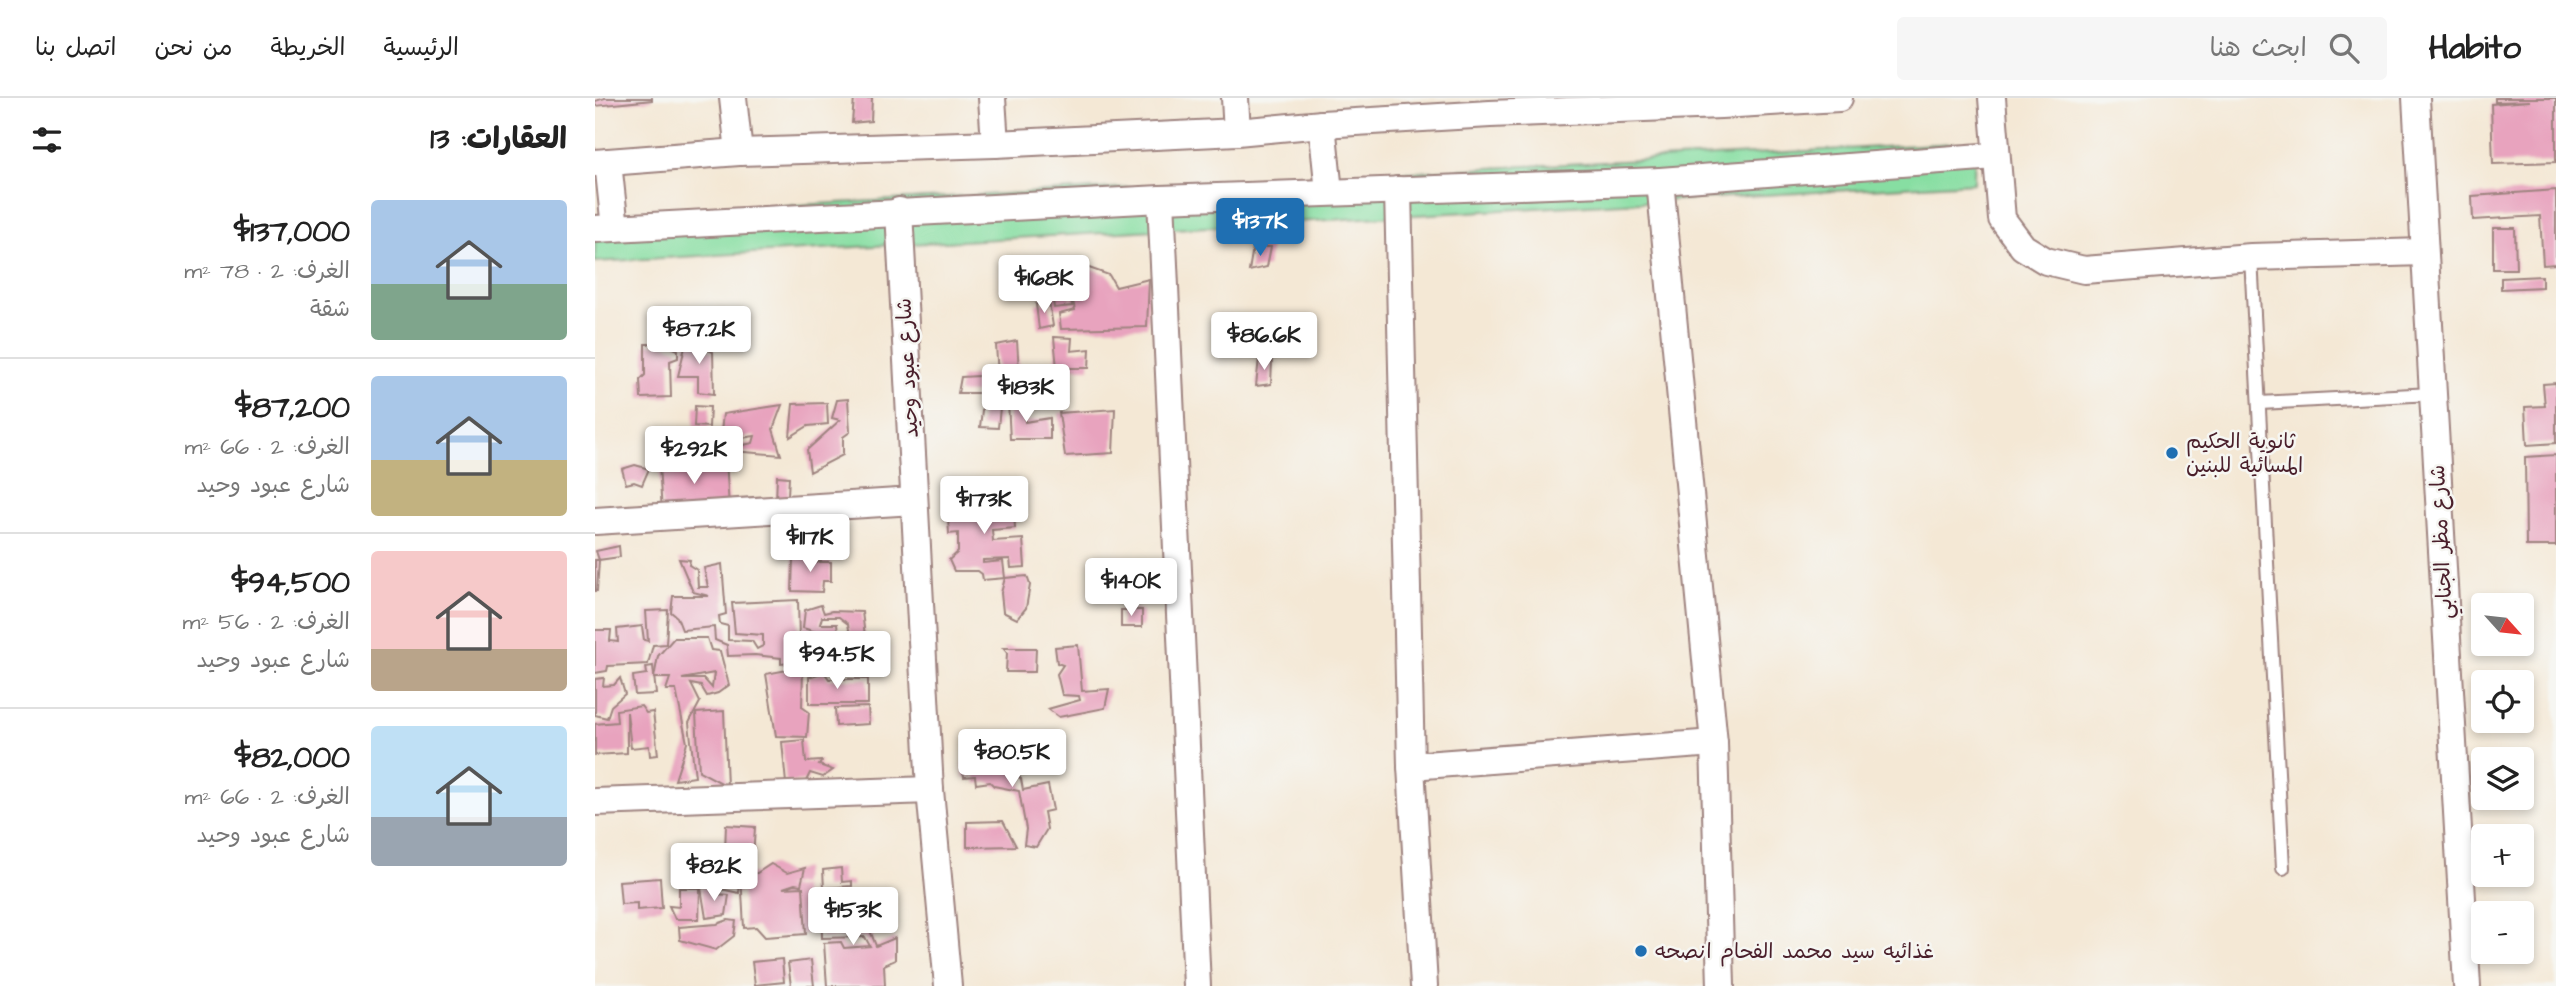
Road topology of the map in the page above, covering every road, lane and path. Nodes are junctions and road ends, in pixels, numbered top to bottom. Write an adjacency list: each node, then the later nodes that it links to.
1 (733, 98): 12 (street)
2 (992, 98): 11 (street)
3 (1235, 98): 10 (street)
4 (1839, 98): 7 (street)
5 (1992, 98): 13 (street)
6 (2416, 98): 21 (street, شارع مظر الجنابي)
7 (1721, 102): 8 (street)
8 (1489, 106): 9 (street)
9 (1322, 124): 10 (street); 17 (street)
10 (1237, 132): 11 (street)
11 (995, 144): 12 (street)
12 (739, 152): 14 (street)
13 (1995, 156): 15 (street); 22 (street)
14 (602, 162): 20 (street)
15 (1660, 181): 16 (street); 27 (street)
16 (1398, 190): 17 (street); 28 (street)
17 (1329, 192): 18 (street)
18 (1161, 200): 19 (street); 33 (street)
19 (899, 211): 20 (street); 25 (street, شارع عبود وحيد)
20 (605, 228)
21 (2424, 252): 22 (street); 23 (street, شارع مظر الجنابي)
22 (2251, 257): 24 (lane)
23 (2433, 394): 24 (lane); 36 (street, شارع مظر الجنابي)
24 (2260, 402): 31 (lane)
25 (915, 501): 26 (street); 29 (street, شارع عبود وحيد)
26 (595, 521)
27 (1714, 744): 28 (street); 35 (street)
28 (1411, 766): 34 (street)
29 (930, 790): 30 (street); 32 (street, شارع عبود وحيد)
30 (595, 802)
31 (2283, 868)
32 (948, 986)
33 (1196, 986)
34 (1424, 986)
35 (1721, 986)
36 (2467, 986)

